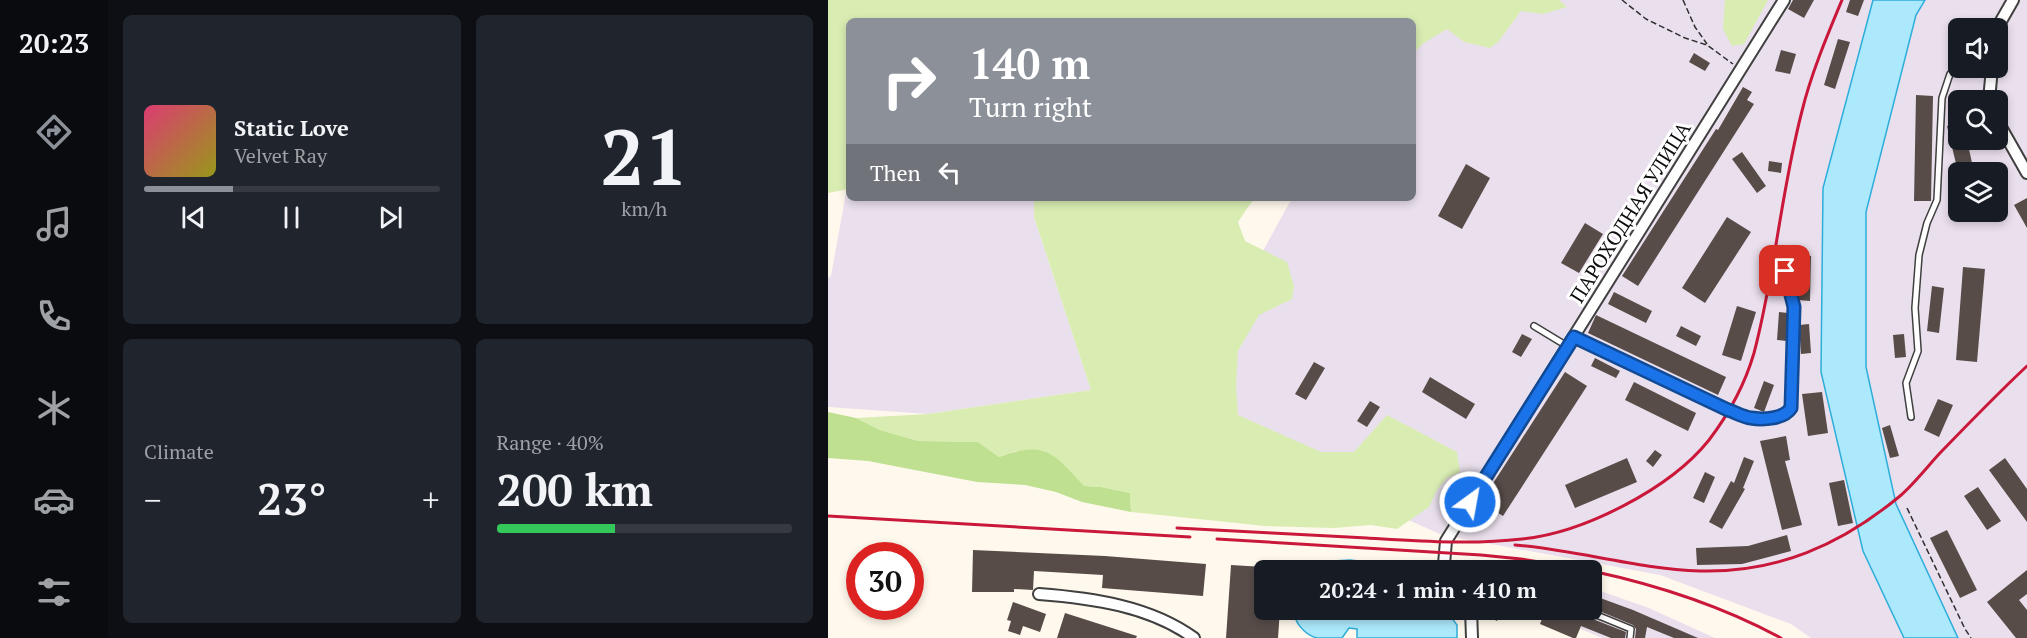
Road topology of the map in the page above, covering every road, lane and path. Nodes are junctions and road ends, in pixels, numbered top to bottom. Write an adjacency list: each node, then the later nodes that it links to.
1 (1622, 0): 6 (path)
2 (1683, 0): 6 (path)
3 (1784, 0): 7 (street, ПАРОХОДНАЯ УЛИЦА)
4 (2013, 0): 5 (street)
5 (2002, 18)
6 (1707, 45): 7 (path)
7 (1741, 70): 13 (street, ПАРОХОДНАЯ УЛИЦА)
8 (1949, 78): 14 (lane)
9 (2008, 140): 10 (street)
10 (2027, 173)
11 (1785, 271): 13 (lane)
12 (1534, 326): 13 (lane)
13 (1570, 341): 16 (street, ПАРОХОДНАЯ УЛИЦА)
14 (1911, 417)
15 (1907, 508): 23 (path)
16 (1444, 560)
17 (1039, 594): 20 (street)
18 (1602, 617): 22 (lane)
19 (1471, 620): 21 (street)
20 (1194, 638)
21 (1472, 638)
22 (1630, 638)
23 (1971, 638)

